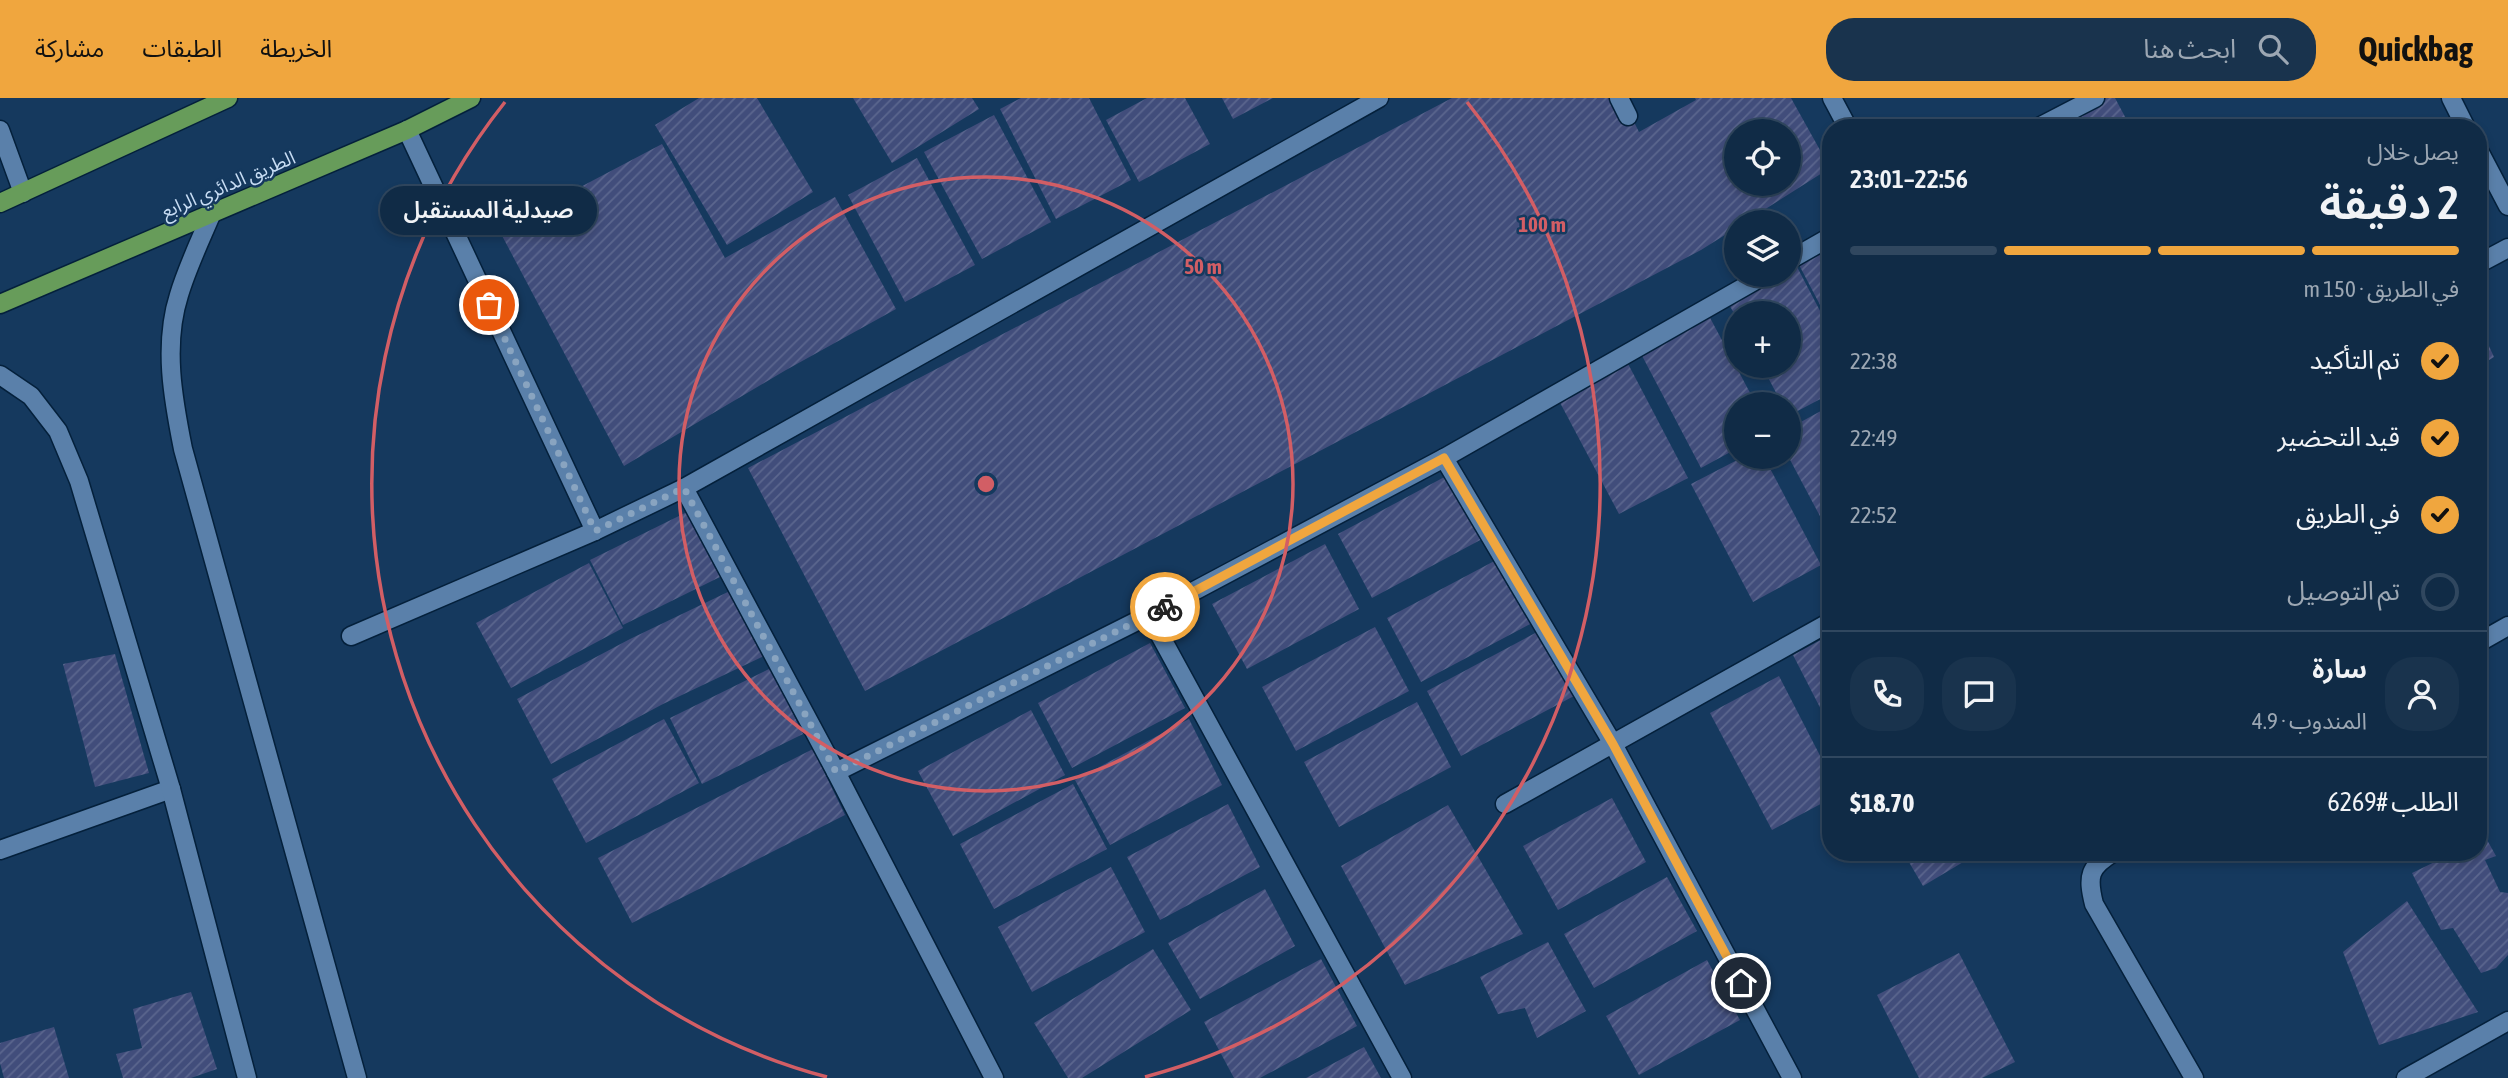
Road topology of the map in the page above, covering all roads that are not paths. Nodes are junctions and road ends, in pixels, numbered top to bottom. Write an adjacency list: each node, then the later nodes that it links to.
1 (228, 98): 15 (main road)
2 (471, 98): 13 (main road, الطريق الدائري الرابع)
3 (1379, 98): 27 (street)
4 (1619, 98): 8 (street)
5 (1832, 98): 9 (street)
6 (2095, 98): 10 (street)
7 (2451, 98): 11 (street)
8 (1628, 116)
9 (1843, 119)
10 (2054, 119)
11 (2462, 119)
12 (0, 130): 15 (street)
13 (407, 130): 18 (main road, الطريق الدائري الرابع); 28 (street)
14 (2487, 166): 17 (street)
15 (23, 193): 16 (main road)
16 (0, 203)
17 (2508, 206)
18 (211, 215): 24 (main road, الطريق الدائري الرابع); 42 (street)
19 (1822, 242): 21 (street)
20 (2508, 248): 22 (street)
21 (1801, 254)
22 (2487, 259)
23 (1744, 287): 26 (street)
24 (0, 304)
25 (0, 375): 36 (street)
26 (1444, 458): 29 (street); 34 (street)
27 (684, 488): 28 (street); 35 (street)
28 (595, 531): 32 (street)
29 (1149, 615): 35 (street); 44 (street)
30 (1822, 626): 34 (street)
31 (2508, 626): 33 (street)
32 (351, 636)
33 (2487, 638)
34 (1613, 744): 37 (street); 45 (street)
35 (836, 772): 43 (street)
36 (171, 789): 38 (street); 41 (street)
37 (1506, 804)
38 (0, 850)
39 (2099, 861): 46 (street)
40 (2508, 1021): 47 (street)
41 (247, 1078)
42 (357, 1078)
43 (994, 1078)
44 (1402, 1078)
45 (1792, 1078)
46 (2194, 1078)
47 (2406, 1078)

